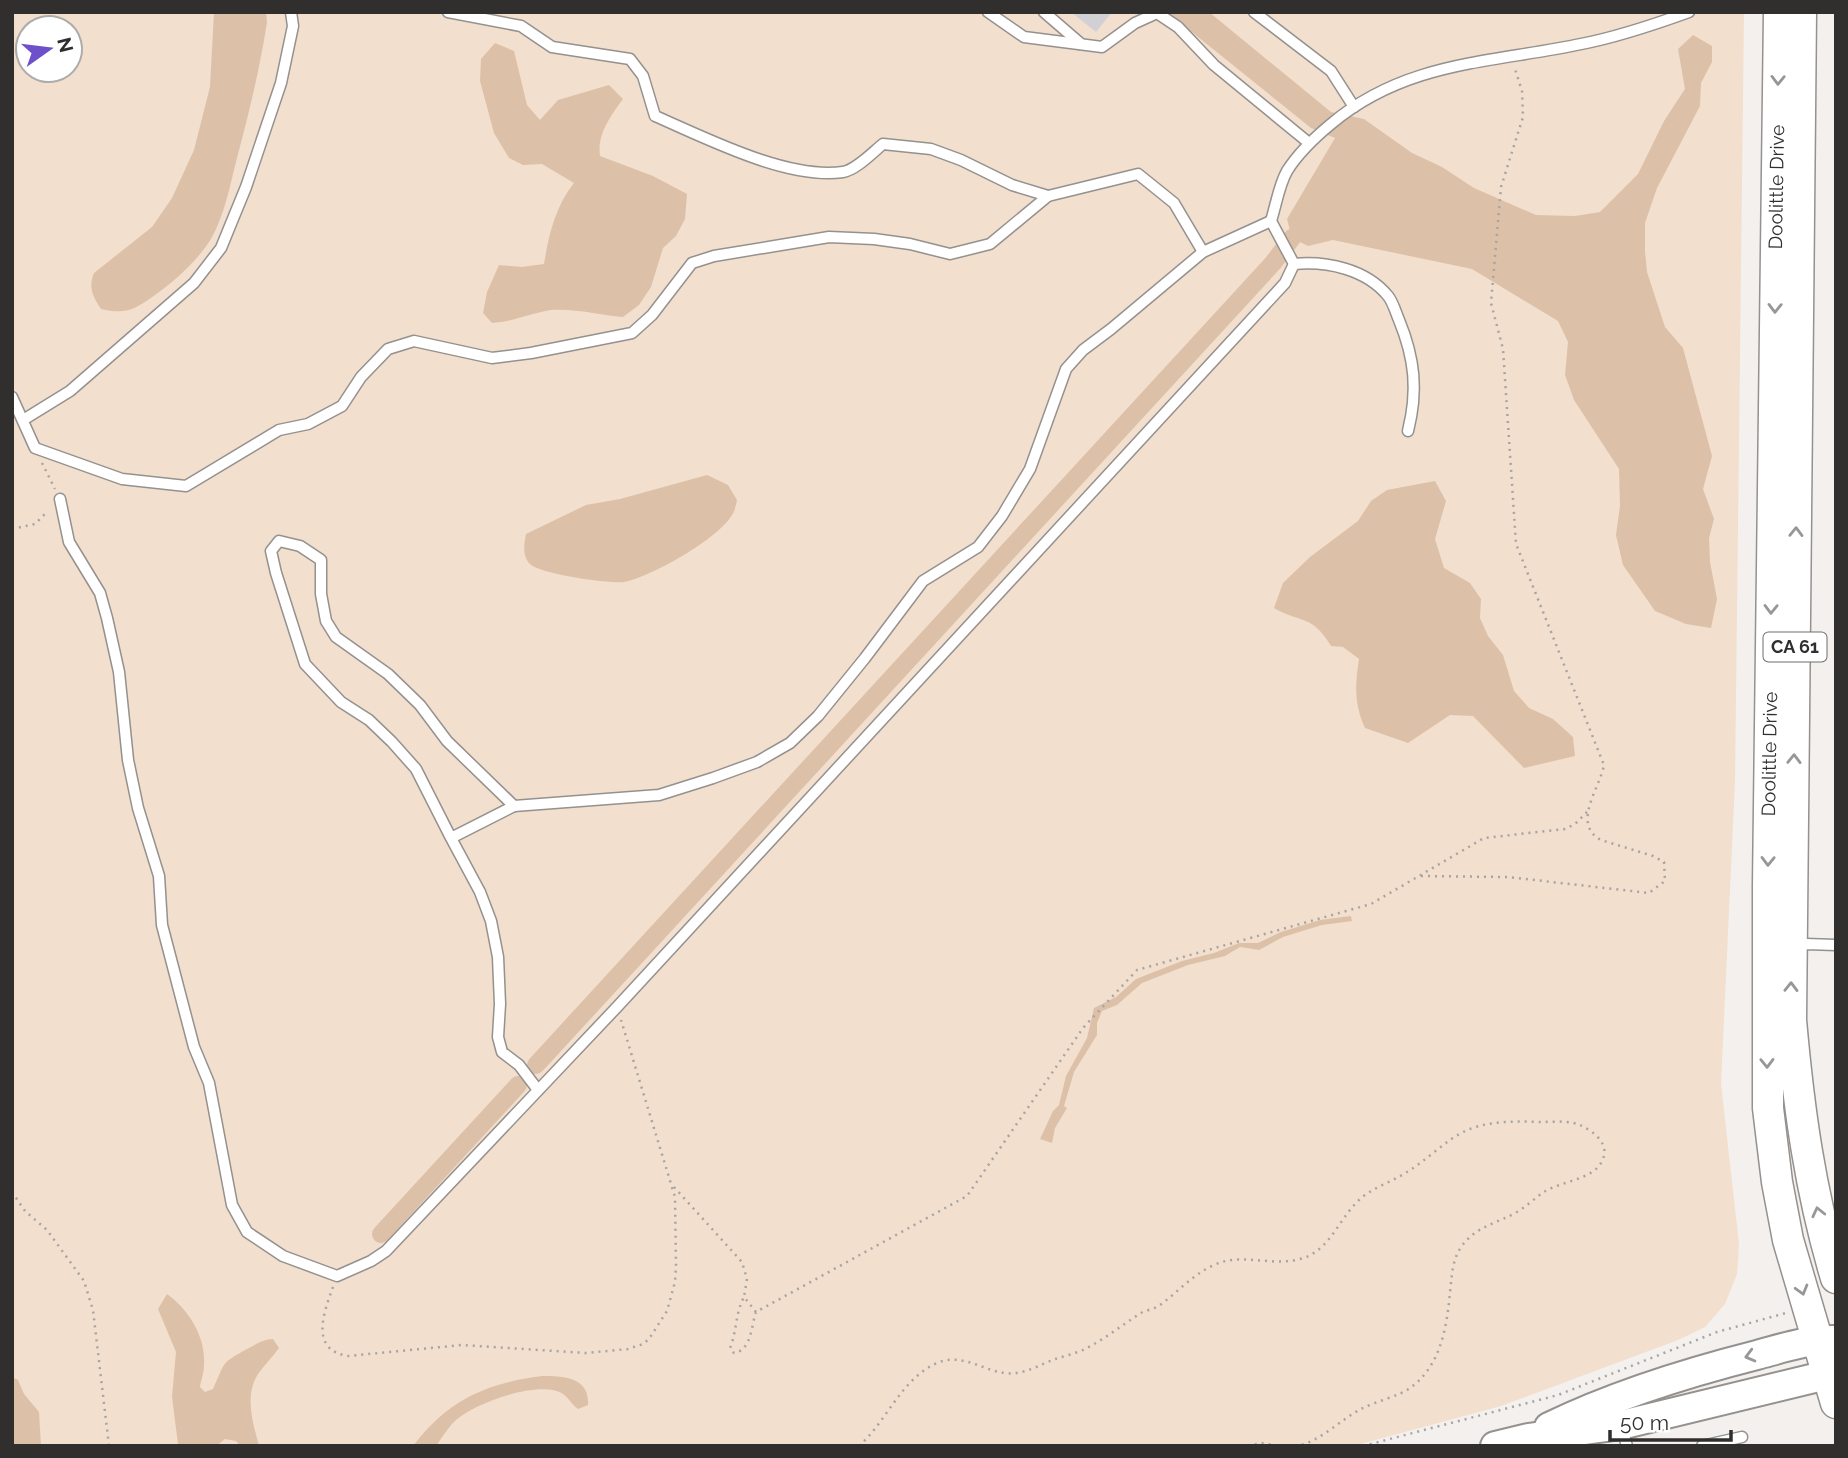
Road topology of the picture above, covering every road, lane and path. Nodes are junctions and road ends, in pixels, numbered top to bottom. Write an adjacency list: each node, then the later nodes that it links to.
1 (291, 12): 18 (lane)
2 (448, 12): 13 (lane)
3 (988, 12): 9 (lane)
4 (1044, 12): 9 (lane)
5 (1254, 12): 11 (lane)
6 (1689, 12): 10 (lane)
7 (1779, 12): 38 (main road, Doolittle Drive / CA 61, one-way to 38)
8 (1801, 12): 28 (main road, Doolittle Drive / CA 61, one-way to 8)
9 (1081, 44): 12 (lane)
10 (1511, 56): 11 (lane); 24 (path)
11 (1354, 107): 12 (lane)
12 (1308, 143): 14 (lane)
13 (1048, 196): 15 (lane); 20 (lane)
14 (1271, 221): 15 (lane); 16 (lane)
15 (1203, 252): 23 (lane)
16 (1294, 264): 19 (lane); 29 (lane)
17 (12, 397): 18 (lane)
18 (23, 420): 20 (lane)
19 (1408, 431)
20 (35, 448): 21 (path)
21 (60, 499): 22 (path); 33 (lane)
22 (12, 529)
23 (514, 806): 25 (lane); 25 (lane)
24 (1587, 812): 26 (path); 26 (path)
25 (451, 838): 30 (lane)
26 (1421, 876): 36 (path)
27 (1836, 945): 28 (lane)
28 (1791, 947): 34 (main road, Doolittle Drive / CA 61, one-way to 28)
29 (617, 1007): 30 (lane); 31 (path)
30 (538, 1090): 33 (lane)
31 (672, 1185): 33 (path); 35 (path)
32 (12, 1192): 44 (path)
33 (337, 1276)
34 (1836, 1278)
35 (744, 1297): 36 (path); 36 (path)
36 (756, 1311)
37 (1776, 1315): 49 (path)
38 (1826, 1340): 39 (main road, Doolittle Drive / CA 61); 42 (main road, one-way to 42)
39 (1831, 1372): 40 (main road, Doolittle Drive / CA 61); 41 (main road)
40 (1836, 1403)
41 (1624, 1435): 42 (main road)
42 (1528, 1437): 50 (main road)
43 (1742, 1437): 51 (lane)
44 (109, 1446)
45 (859, 1446): 48 (path)
46 (1248, 1446): 47 (path)
47 (1281, 1446)
48 (1298, 1446)
49 (1363, 1446)
50 (1495, 1446)
51 (1702, 1446)

